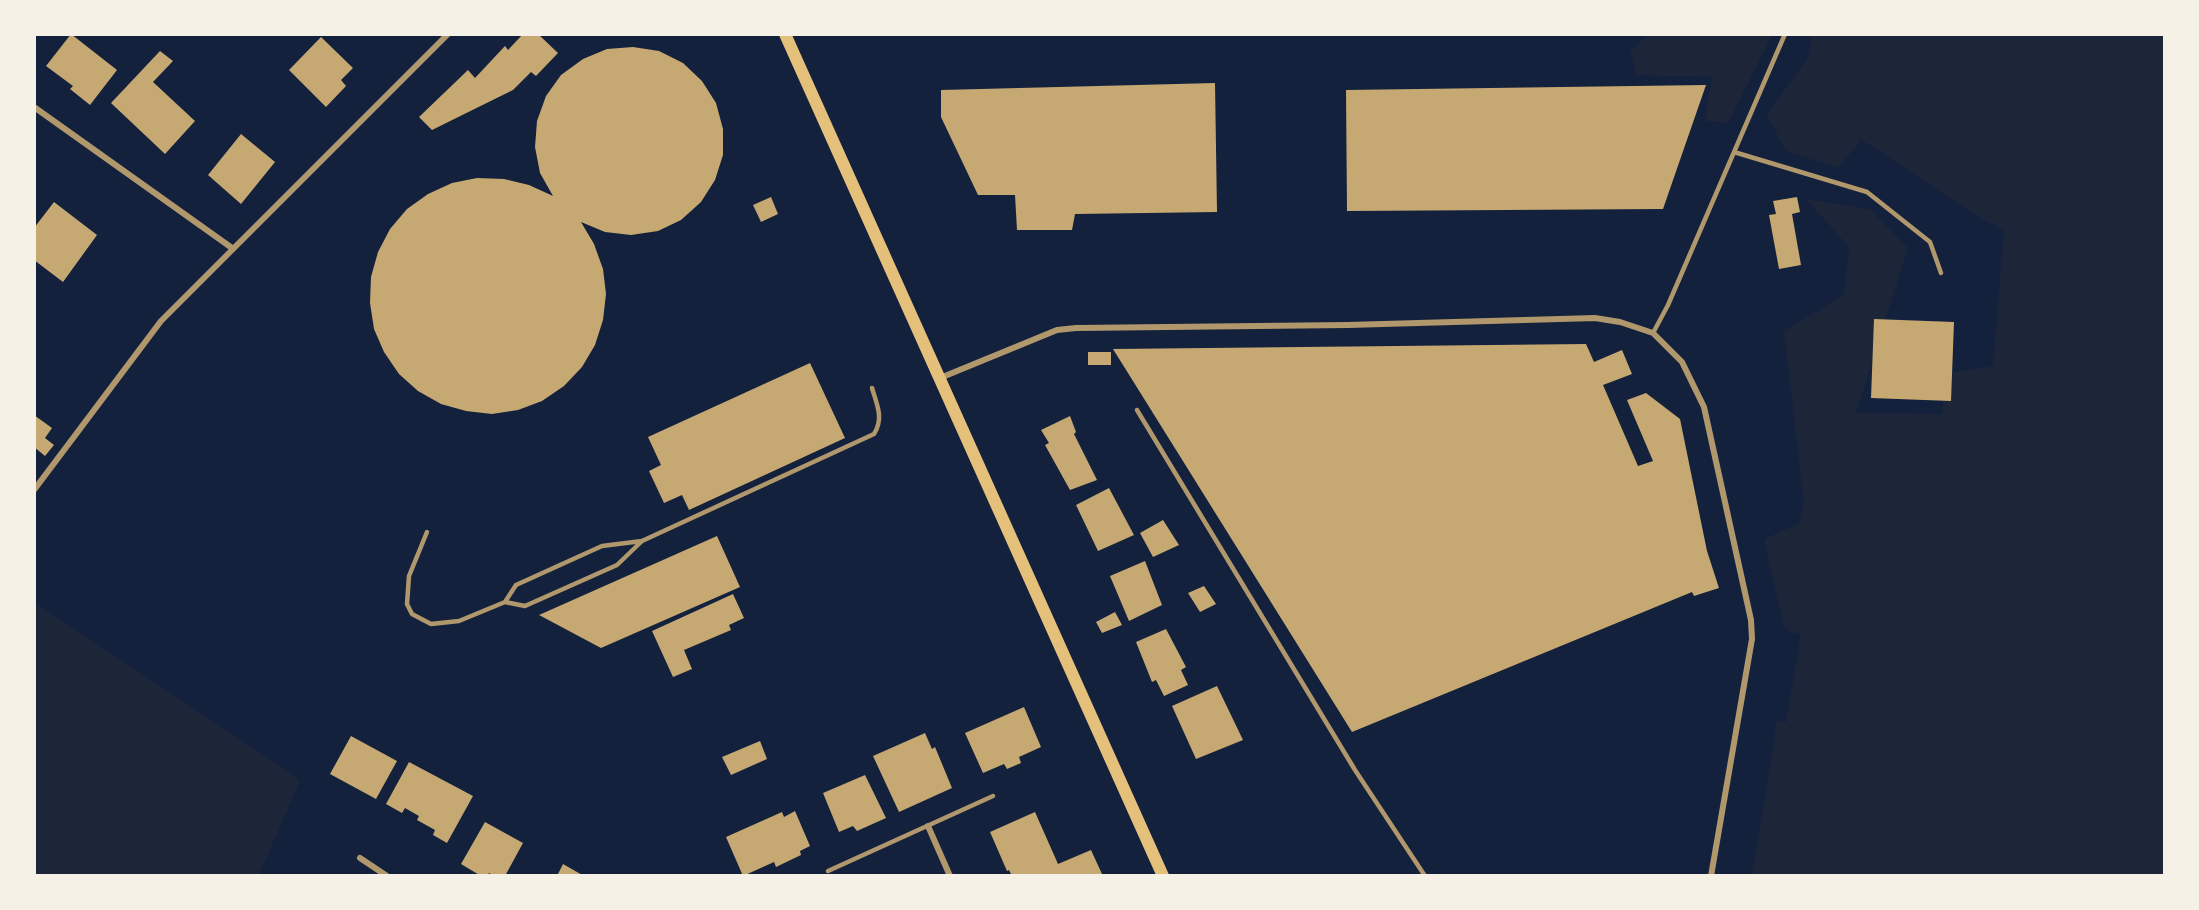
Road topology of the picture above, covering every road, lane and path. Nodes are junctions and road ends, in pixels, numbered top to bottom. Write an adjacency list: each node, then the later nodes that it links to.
1 (448, 34): 6 (street)
2 (785, 34): 9 (main road)
3 (1785, 34): 5 (lane)
4 (34, 106): 6 (street)
5 (1734, 152): 7 (lane); 8 (lane)
6 (232, 248): 12 (street)
7 (1941, 273)
8 (1653, 333): 9 (street); 24 (street)
9 (939, 378): 22 (main road)
10 (872, 388): 14 (lane)
11 (1137, 410): 23 (lane)
12 (34, 490)
13 (427, 532): 15 (lane)
14 (642, 541): 15 (lane); 15 (lane)
15 (505, 602)
16 (993, 796): 17 (lane)
17 (928, 826): 19 (lane); 21 (street)
18 (360, 858): 20 (street)
19 (828, 871)
20 (387, 876)
21 (950, 876)
22 (1163, 876)
23 (1425, 876)
24 (1710, 876)

